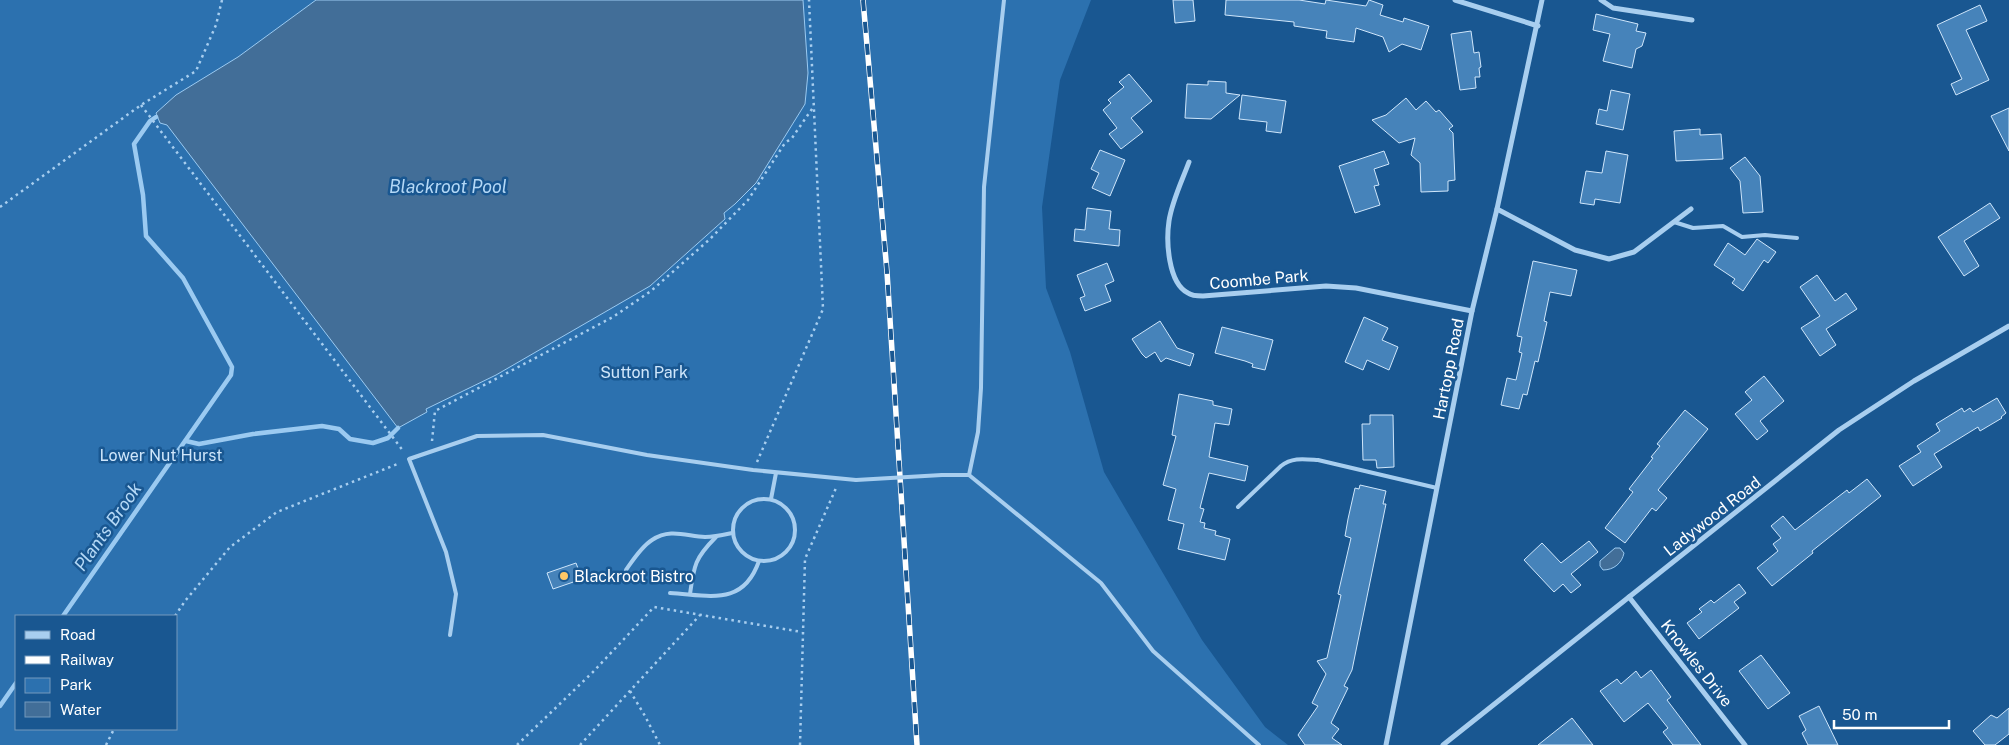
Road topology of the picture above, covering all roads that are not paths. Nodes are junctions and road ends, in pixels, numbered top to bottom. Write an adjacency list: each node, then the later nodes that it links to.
1 (1004, 0): 15 (lane)
2 (1455, 0): 6 (street)
3 (1542, 0): 6 (street, Hartopp Road)
4 (1601, 0): 5 (street)
5 (1692, 20)
6 (1538, 26): 9 (street, Hartopp Road)
7 (1189, 162): 12 (street, Coombe Park)
8 (1691, 208): 10 (street)
9 (1497, 209): 10 (street); 12 (street, Hartopp Road)
10 (1674, 222): 11 (lane)
11 (1797, 238)
12 (1472, 311): 16 (street, Hartopp Road)
13 (2009, 326): 25 (street, Ladywood Road)
14 (776, 473): 15 (lane, bridge); 17 (lane); 26 (lane)
15 (969, 475): 27 (lane)
16 (1437, 488): 18 (lane); 28 (street, Hartopp Road)
17 (771, 499): 19 (lane); 21 (lane)
18 (1238, 507)
19 (732, 533): 20 (lane); 21 (lane)
20 (716, 537): 22 (lane); 24 (lane)
21 (758, 561): 24 (lane)
22 (626, 570)
23 (670, 593): 24 (lane)
24 (690, 594)
25 (1630, 597): 29 (street, Ladywood Road); 30 (street, Knowles Drive)
26 (450, 635)
27 (1259, 745)
28 (1386, 745)
29 (1443, 745)
30 (1745, 745)

